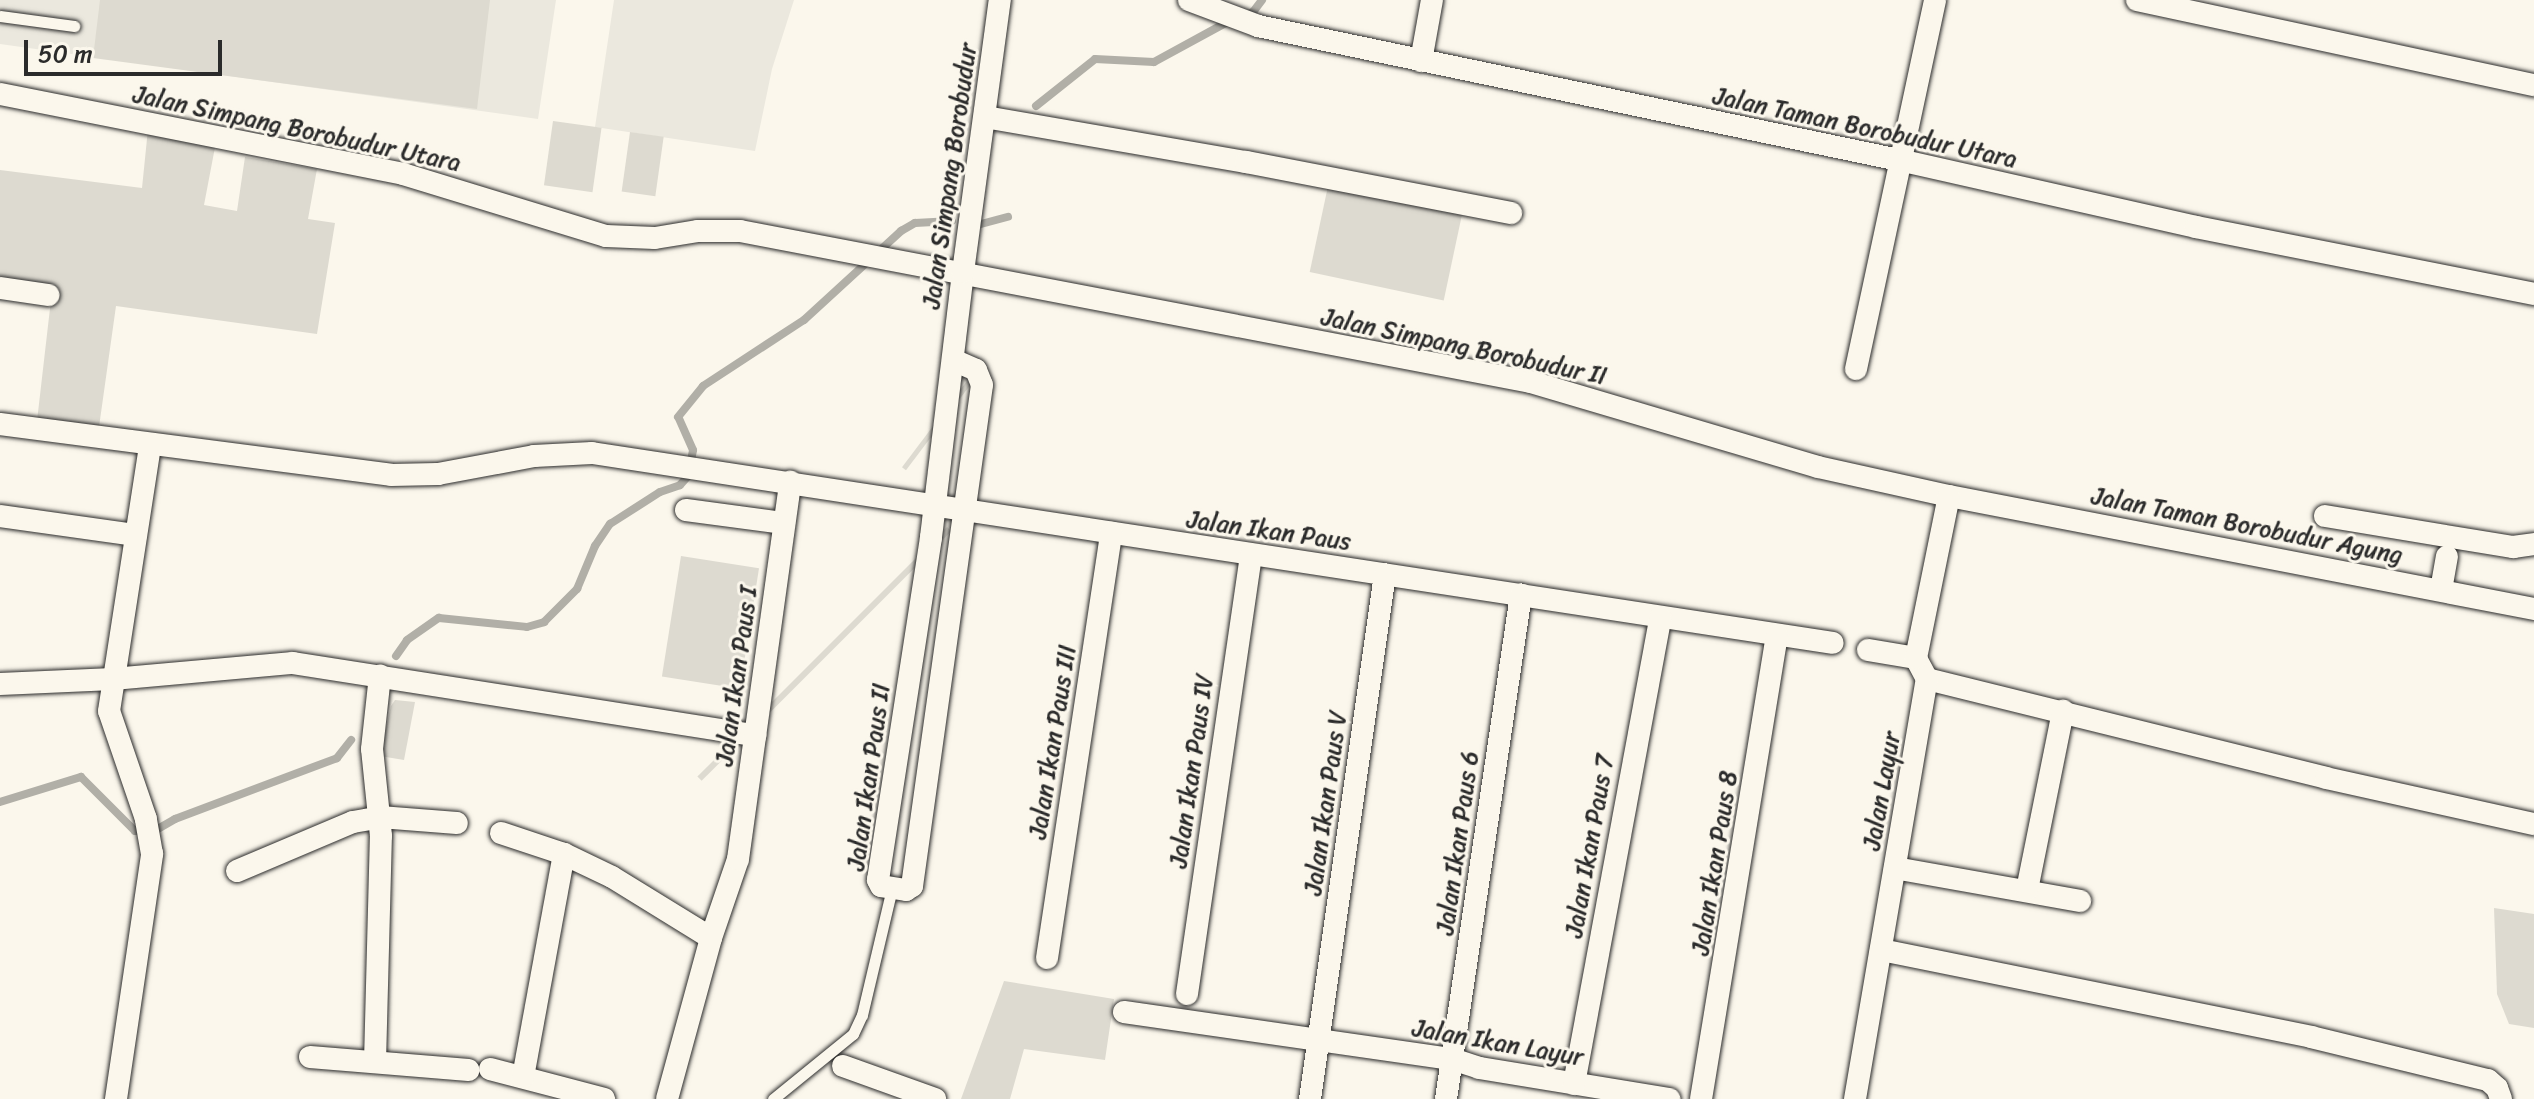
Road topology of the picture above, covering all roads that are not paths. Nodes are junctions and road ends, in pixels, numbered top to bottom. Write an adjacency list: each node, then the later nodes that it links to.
1 (1000, 0): 11 (street, Jalan Simpang Borobudur)
2 (1432, 0): 8 (street)
3 (1935, 0): 12 (street)
4 (2137, 0): 9 (street)
5 (1199, 4): 8 (street, Jalan Taman Borobudur Utara)
6 (0, 16): 7 (lane)
7 (74, 26)
8 (1421, 61): 12 (street, Jalan Taman Borobudur Utara)
9 (2534, 85)
10 (0, 94): 14 (street, Jalan Simpang Borobudur Utara)
11 (985, 117): 13 (street); 15 (street, Jalan Simpang Borobudur)
12 (1899, 160): 17 (street, Jalan Taman Borobudur Utara); 20 (street)
13 (1511, 213)
14 (889, 257): 15 (street, Jalan Simpang Borobudur II)
15 (963, 272): 19 (street, Jalan Simpang Borobudur); 24 (street, Jalan Simpang Borobudur II)
16 (0, 288): 18 (street)
17 (2534, 294)
18 (48, 295)
19 (953, 360): 25 (street, Jalan Simpang Borobudur); 27 (street)
20 (1856, 369)
21 (0, 424): 22 (street, Jalan Ikan Paus)
22 (150, 446): 23 (street, Jalan Ikan Paus); 32 (street)
23 (790, 482): 25 (street, Jalan Ikan Paus); 30 (street, Jalan Ikan Paus I)
24 (1949, 496): 37 (street, Jalan Taman Borobudur Agung); 44 (street)
25 (935, 504): 27 (street, Jalan Ikan Paus); 58 (street, Jalan Ikan Paus II)
26 (686, 510): 30 (street)
27 (963, 510): 31 (street, Jalan Ikan Paus); 58 (street, Jalan Ikan Paus II)
28 (0, 516): 32 (street)
29 (2325, 516): 33 (street)
30 (784, 523): 50 (street, Jalan Ikan Paus I)
31 (1111, 533): 34 (street, Jalan Ikan Paus); 63 (street, Jalan Ikan Paus III)
32 (136, 535): 46 (street)
33 (2534, 544)
34 (1251, 555): 36 (street, Jalan Ikan Paus); 64 (street, Jalan Ikan Paus IV)
35 (2447, 557): 37 (street)
36 (1385, 574): 38 (street, Jalan Ikan Paus); 66 (street, Jalan Ikan Paus V)
37 (2441, 590): 39 (street, Jalan Taman Borobudur Agung)
38 (1521, 595): 40 (street, Jalan Ikan Paus); 68 (street, Jalan Ikan Paus 6)
39 (2534, 609)
40 (1660, 618): 41 (street, Jalan Ikan Paus); 72 (street, Jalan Ikan Paus 7)
41 (1777, 635): 42 (street, Jalan Ikan Paus); 82 (street, Jalan Ikan Paus 8)
42 (1833, 643)
43 (1868, 650): 44 (street)
44 (1916, 658): 47 (street)
45 (380, 675): 46 (street); 50 (street); 51 (street)
46 (113, 679): 48 (street); 74 (street)
47 (1927, 679): 49 (street); 56 (street, Jalan Layur)
48 (0, 684)
49 (2063, 711): 53 (street); 59 (street)
50 (755, 735): 61 (street, Jalan Ikan Paus I)
51 (380, 817): 52 (street); 57 (street); 69 (street)
52 (457, 823)
53 (2534, 824)
54 (501, 833): 55 (street)
55 (564, 854): 61 (street); 71 (street)
56 (1895, 868): 59 (street); 62 (street, Jalan Layur)
57 (237, 871)
58 (892, 888): 77 (lane)
59 (2027, 890): 60 (street)
60 (2080, 901)
61 (711, 938): 76 (street, Jalan Ikan Paus I)
62 (1881, 950): 83 (street, Jalan Layur); 84 (street)
63 (1047, 958)
64 (1187, 994)
65 (1124, 1012): 66 (street)
66 (1318, 1040): 68 (street, Jalan Ikan Layur); 79 (street, Jalan Ikan Paus V)
67 (310, 1057): 69 (street)
68 (1452, 1059): 72 (street, Jalan Ikan Layur); 80 (street, Jalan Ikan Paus 6)
69 (375, 1062): 71 (street)
70 (843, 1066): 73 (street)
71 (523, 1077): 75 (street)
72 (1574, 1084): 81 (street, Jalan Ikan Layur)
73 (890, 1090): 78 (street)
74 (116, 1099)
75 (604, 1099)
76 (667, 1099)
77 (773, 1099)
78 (935, 1099)
79 (1310, 1099)
80 (1446, 1099)
81 (1669, 1099)
82 (1701, 1099)
83 (1855, 1099)
84 (2501, 1099)

